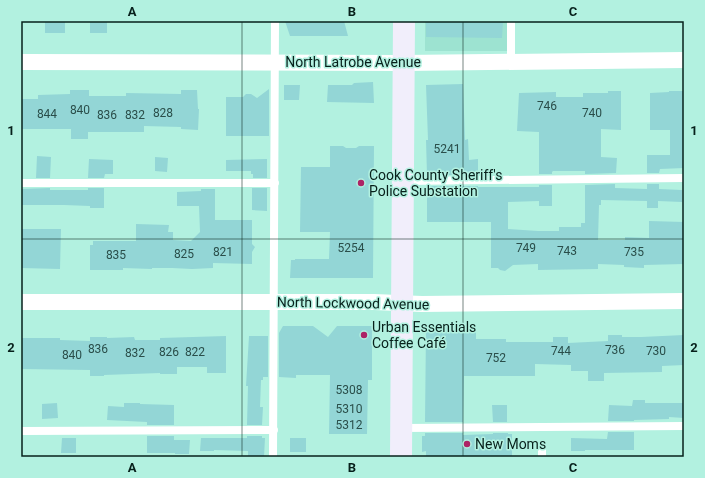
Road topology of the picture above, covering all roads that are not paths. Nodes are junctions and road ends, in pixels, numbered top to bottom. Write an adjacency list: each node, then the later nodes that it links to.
1 (275, 21): 6 (lane)
2 (404, 21): 8 (main road)
3 (511, 21): 7 (lane)
4 (684, 60): 7 (street, North Latrobe Avenue)
5 (21, 62): 6 (street, North Latrobe Avenue)
6 (275, 62): 8 (street, North Latrobe Avenue); 12 (lane)
7 (511, 62): 8 (street, North Latrobe Avenue)
8 (404, 63): 10 (main road)
9 (684, 178): 10 (lane)
10 (402, 181): 16 (main road)
11 (21, 183): 12 (lane)
12 (275, 183): 15 (lane)
13 (684, 301): 16 (street, North Lockwood Avenue)
14 (21, 302): 15 (street, North Lockwood Avenue)
15 (274, 302): 16 (street, North Lockwood Avenue); 19 (lane)
16 (402, 303): 18 (main road)
17 (684, 426): 18 (lane)
18 (401, 428): 23 (main road)
19 (274, 430): 20 (lane); 22 (lane)
20 (21, 431)
21 (542, 448): 24 (lane)
22 (273, 457)
23 (401, 457)
24 (542, 457)

